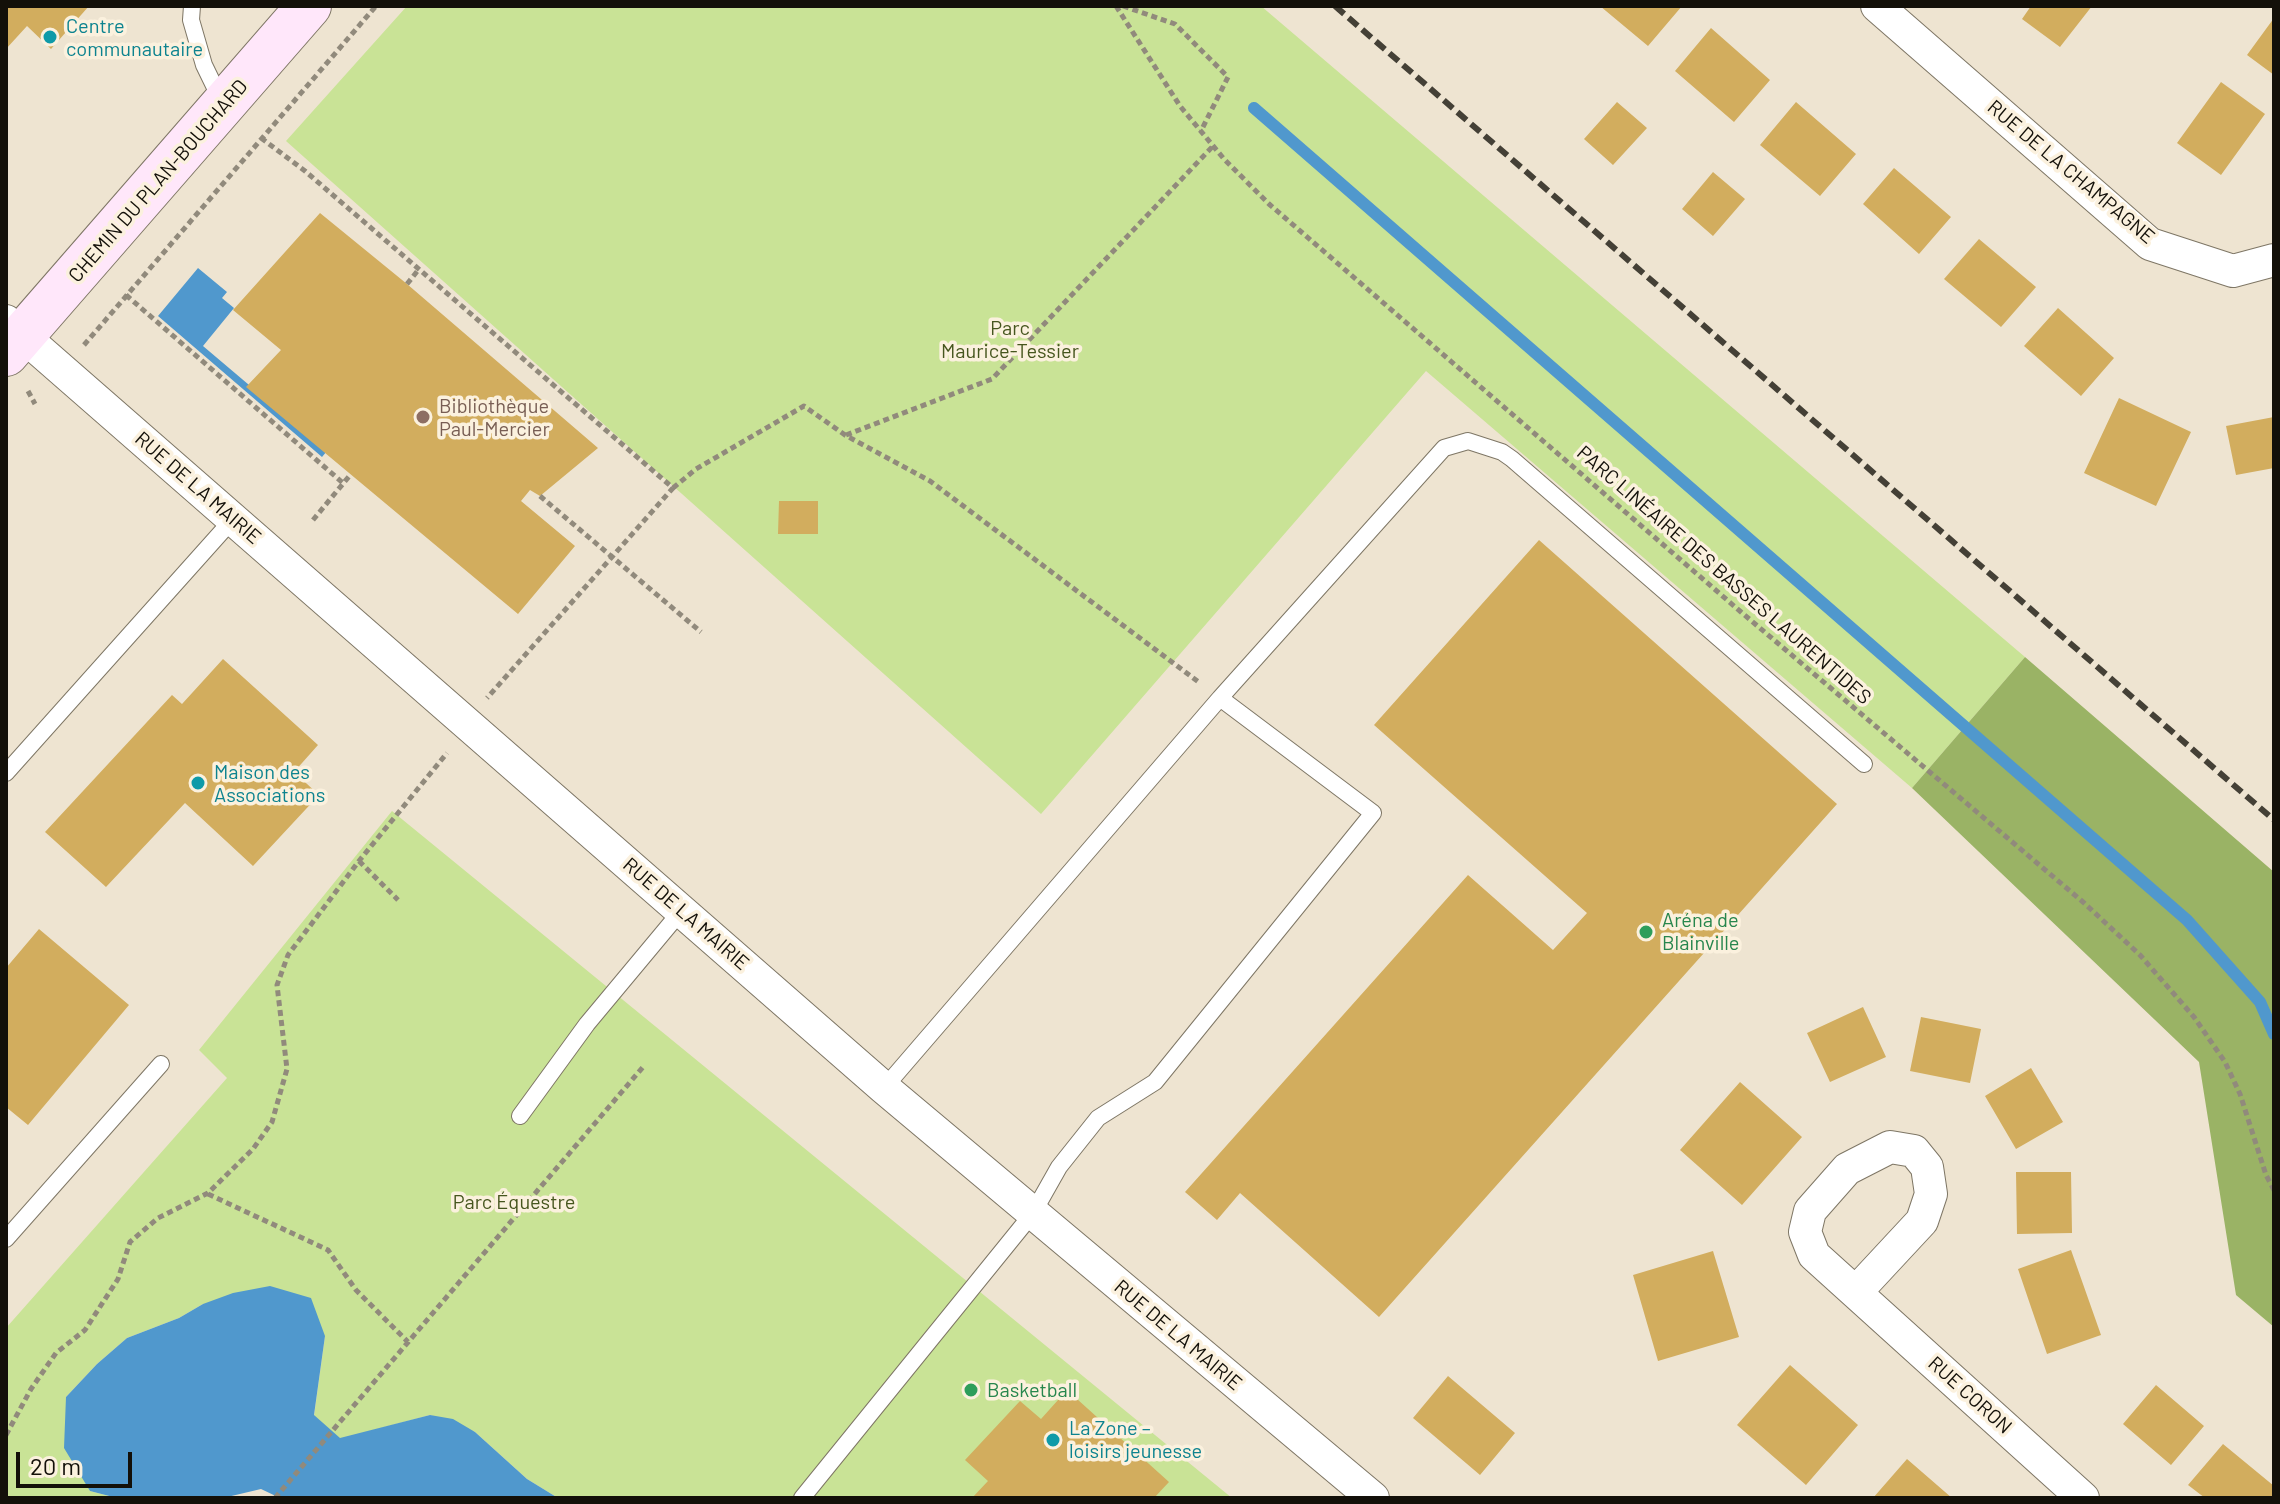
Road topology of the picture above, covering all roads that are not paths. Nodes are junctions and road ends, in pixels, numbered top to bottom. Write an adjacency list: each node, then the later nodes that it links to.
1 (192, 6): 4 (lane)
2 (309, 6): 4 (street, CHEMIN DU PLAN-BOUCHARD)
3 (1890, 10): 5 (street, RUE DE LA CHAMPAGNE)
4 (224, 105): 6 (street, CHEMIN DU PLAN-BOUCHARD)
5 (2274, 260)
6 (12, 337): 7 (street, RUE DE LA MAIRIE)
7 (234, 518): 10 (lane); 11 (street, RUE DE LA MAIRIE)
8 (1220, 698): 9 (lane); 13 (lane); 15 (lane)
9 (1864, 764)
10 (6, 773)
11 (682, 910): 13 (street, RUE DE LA MAIRIE); 14 (lane)
12 (161, 1064): 16 (lane)
13 (884, 1088): 15 (street, RUE DE LA MAIRIE)
14 (520, 1116)
15 (1033, 1213): 18 (lane); 19 (street, RUE DE LA MAIRIE)
16 (6, 1239)
17 (1856, 1292): 17 (street, RUE CORON); 20 (street, RUE CORON)
18 (802, 1498)
19 (1373, 1498)
20 (2083, 1498)

